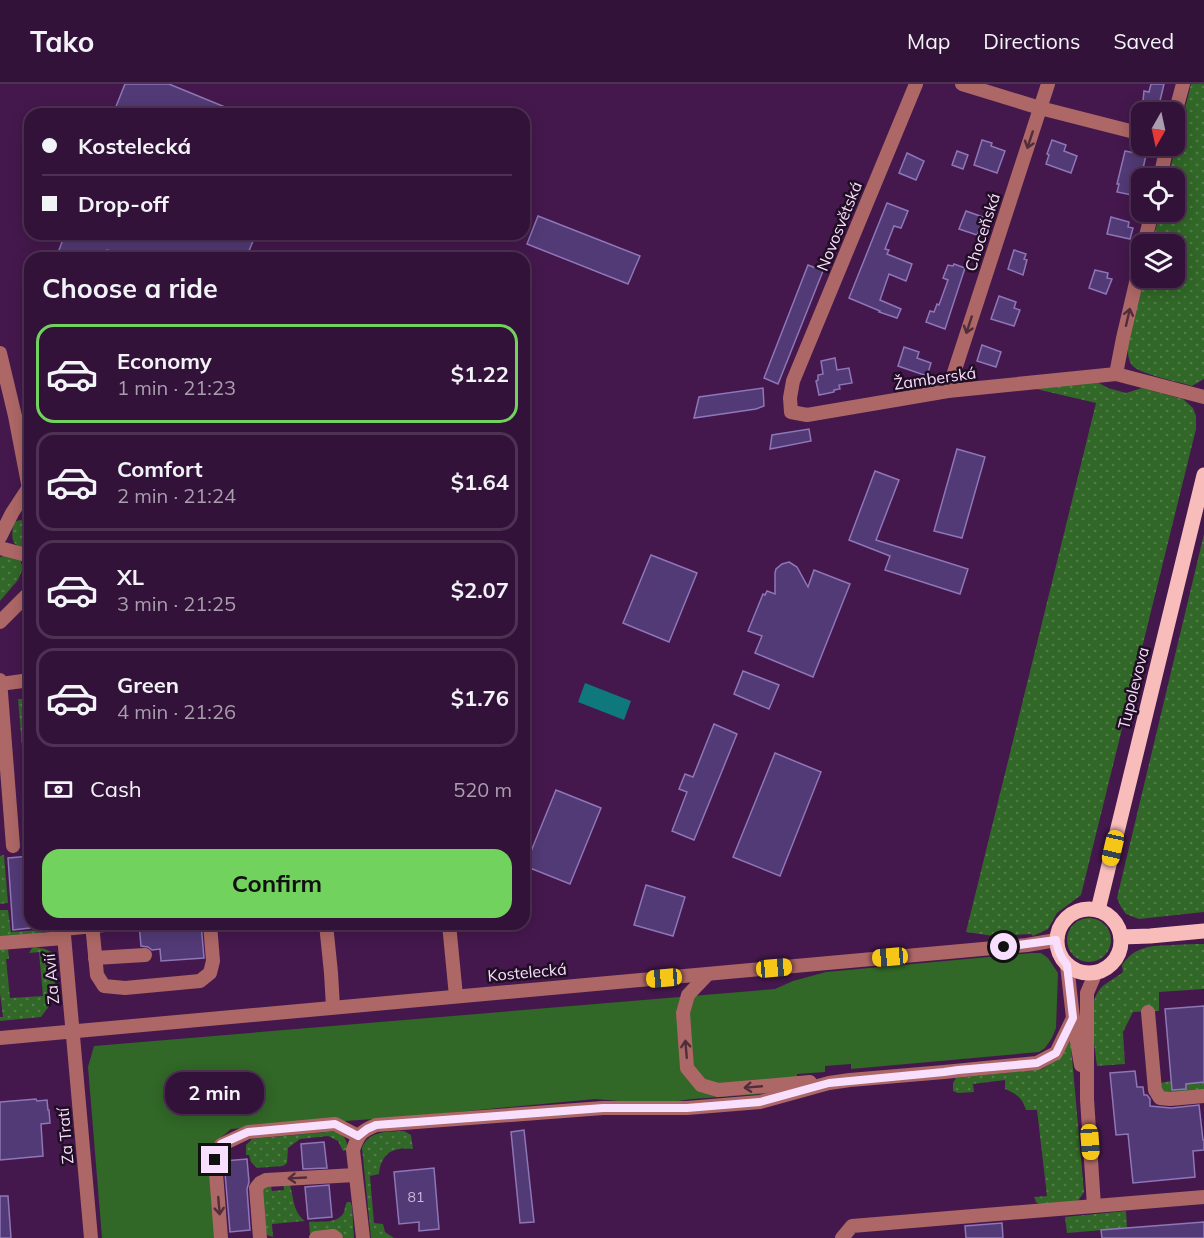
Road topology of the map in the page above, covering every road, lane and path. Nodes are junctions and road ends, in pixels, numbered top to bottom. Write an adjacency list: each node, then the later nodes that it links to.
1 (916, 84): 11 (street, Novosvětská)
2 (962, 84): 6 (street)
3 (1048, 84): 6 (street, Choceňská)
4 (1183, 84): 5 (street)
5 (1178, 102)
6 (1040, 108): 7 (street); 12 (street, Choceňská, one-way to 12)
7 (1131, 131)
8 (1135, 288): 10 (street, one-way to 8)
9 (0, 353): 14 (street)
10 (1116, 374): 12 (street, Žamberská); 13 (street)
11 (793, 381): 12 (street, Žamberská)
12 (948, 391)
13 (1204, 397)
14 (24, 462)
15 (1204, 475): 25 (main road, Tupolevova)
16 (24, 495): 17 (street)
17 (0, 537)
18 (0, 548): 19 (street)
19 (24, 554)
20 (24, 598): 21 (street)
21 (0, 622)
22 (24, 681): 23 (street)
23 (0, 683): 24 (street)
24 (13, 846)
25 (1098, 910): 32 (main road); 33 (main road)
26 (63, 930): 34 (street); 44 (street, Za Avií)
27 (92, 930): 36 (street)
28 (210, 930): 36 (street)
29 (327, 930): 41 (street)
30 (450, 930): 40 (street)
31 (1204, 931): 32 (main road)
32 (1121, 937): 38 (main road)
33 (1056, 940): 37 (main road); 39 (street, Kostelecká)
34 (0, 944)
35 (145, 955): 36 (street)
36 (95, 958)
37 (1067, 965): 38 (main road); 43 (street)
38 (1096, 972): 48 (street)
39 (708, 974): 40 (street, Kostelecká); 46 (street, one-way to 39)
40 (456, 996): 41 (street, Kostelecká)
41 (333, 1007): 44 (street, Kostelecká)
42 (1148, 1012): 47 (street)
43 (1073, 1018): 46 (street); 48 (street)
44 (72, 1031): 45 (street, Kostelecká); 53 (street, Za Tratí)
45 (0, 1038)
46 (829, 1083): 49 (street)
47 (1204, 1096)
48 (1087, 1099): 52 (street)
49 (358, 1136): 50 (street); 54 (street, one-way to 54)
50 (355, 1175): 55 (street, one-way to 55); 58 (street)
51 (1204, 1197): 52 (street)
52 (1094, 1206): 59 (street)
53 (91, 1238)
54 (222, 1238)
55 (260, 1238)
56 (316, 1238): 57 (street)
57 (336, 1238)
58 (363, 1238)
59 (842, 1238)

